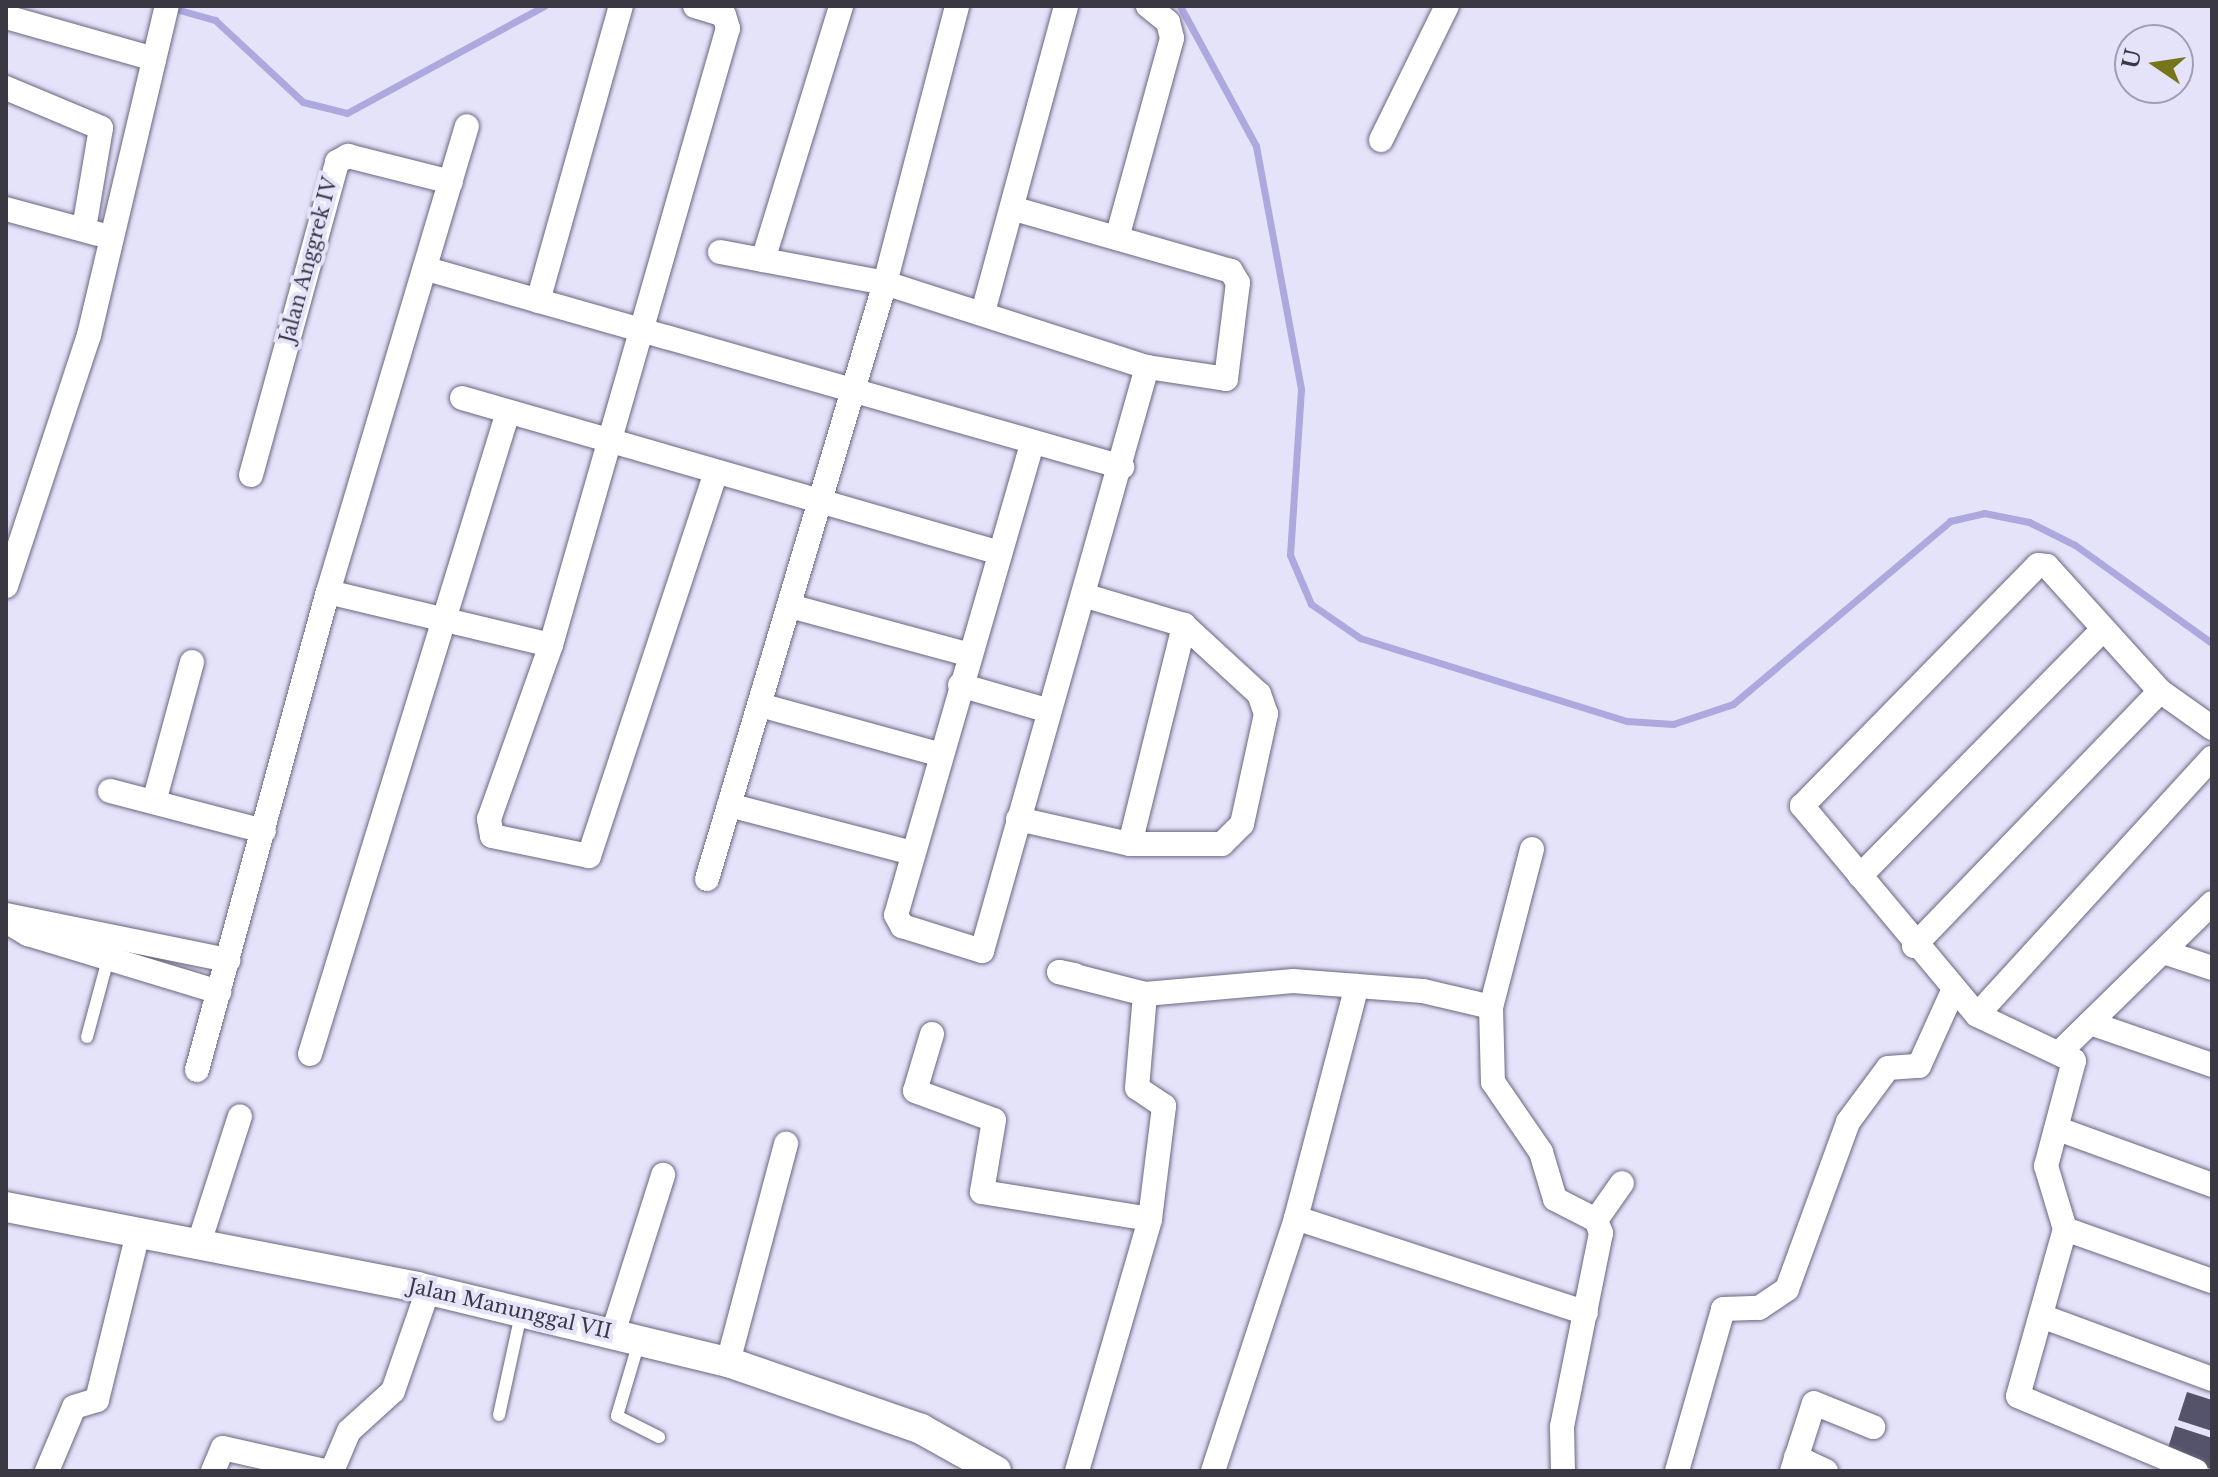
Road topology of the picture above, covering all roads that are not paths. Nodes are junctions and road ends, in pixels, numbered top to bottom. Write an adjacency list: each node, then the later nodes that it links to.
1 (621, 6): 25 (street)
2 (695, 6): 8 (street)
3 (841, 6): 22 (street)
4 (957, 6): 24 (street)
5 (1066, 6): 16 (street)
6 (1148, 6): 19 (street)
7 (1447, 6): 14 (street)
8 (721, 9): 27 (street)
9 (166, 12): 11 (street)
10 (6, 17): 11 (street)
11 (154, 59): 20 (street)
12 (6, 88): 18 (street)
13 (467, 126): 15 (street)
14 (1381, 140)
15 (451, 182): 23 (street); 36 (street, Jalan Anggrek IV)
16 (1012, 208): 19 (street); 26 (street)
17 (6, 209): 18 (street)
18 (84, 228): 20 (street)
19 (1117, 238): 28 (street)
20 (111, 240): 39 (street)
21 (720, 252): 22 (street)
22 (763, 260): 24 (street)
23 (427, 269): 25 (street); 40 (street)
24 (885, 283): 26 (street); 29 (street)
25 (538, 301): 27 (street)
26 (983, 312): 28 (street)
27 (643, 332): 29 (street); 32 (street)
28 (1147, 367): 34 (street)
29 (852, 391): 33 (street); 37 (street)
30 (462, 398): 31 (street)
31 (508, 412): 32 (street); 43 (street)
32 (610, 443): 35 (street); 46 (street)
33 (1032, 444): 34 (street); 38 (street)
34 (1122, 467): 41 (street)
35 (716, 473): 37 (street); 46 (street)
36 (251, 475)
37 (821, 503): 38 (street); 42 (street)
38 (1000, 553): 47 (street)
39 (6, 586)
40 (328, 592): 43 (street); 60 (street)
41 (1087, 596): 44 (street); 52 (street)
42 (790, 606): 47 (street); 51 (street)
43 (440, 622): 46 (street); 83 (street)
44 (1184, 625): 61 (street); 61 (street)
45 (2101, 632): 50 (street); 64 (street); 64 (street)
46 (551, 645)
47 (970, 655): 49 (street)
48 (192, 662): 57 (street)
49 (960, 685): 52 (street); 54 (street)
50 (2160, 691): 53 (street); 68 (street)
51 (760, 705): 54 (street); 58 (street)
52 (1046, 710): 59 (street)
53 (2212, 728)
54 (941, 755): 63 (street)
55 (2212, 758): 79 (street)
56 (110, 791): 57 (street)
57 (154, 802): 60 (street)
58 (729, 805): 63 (street); 65 (street)
59 (1018, 819): 61 (street); 63 (street)
60 (264, 831): 71 (street)
61 (1130, 844)
62 (1532, 849): 78 (street)
63 (912, 853)
64 (1860, 876): 68 (street)
65 (707, 879)
66 (2212, 903): 69 (street)
67 (6, 918): 70 (street); 71 (street)
68 (1914, 946): 75 (street)
69 (2164, 952): 72 (street); 80 (street)
70 (108, 959): 76 (street); 82 (lane)
71 (228, 960): 76 (street)
72 (2212, 968)
73 (1075, 975): 77 (street)
74 (1357, 986): 77 (street); 78 (street); 94 (street)
75 (1953, 991): 79 (street); 120 (street)
76 (219, 992): 86 (street)
77 (1145, 994): 95 (street)
78 (1491, 1007): 96 (street)
79 (1977, 1015): 84 (street)
80 (2090, 1023): 84 (street); 85 (street)
81 (932, 1034): 95 (street)
82 (87, 1037)
83 (310, 1054)
84 (2066, 1057): 88 (street)
85 (2212, 1065)
86 (197, 1070)
87 (240, 1116): 99 (street)
88 (2061, 1130): 92 (street); 97 (street)
89 (786, 1144): 106 (street)
90 (663, 1175): 105 (street)
91 (1622, 1183): 96 (street)
92 (2212, 1185)
93 (6, 1207): 98 (street, Jalan Manunggal VII)
94 (1296, 1218): 103 (street); 118 (street)
95 (1150, 1219): 117 (street)
96 (1596, 1220): 103 (street)
97 (2065, 1229): 100 (street); 104 (street)
98 (138, 1233): 99 (street, Jalan Manunggal VII); 112 (street)
99 (199, 1243): 101 (street, Jalan Manunggal VII)
100 (2212, 1281)
101 (428, 1290): 102 (street, Jalan Manunggal VII); 115 (street)
102 (522, 1311): 105 (street, Jalan Manunggal VII); 108 (lane)
103 (1586, 1313): 119 (street)
104 (2044, 1317): 107 (street); 122 (street)
105 (627, 1336): 106 (street, Jalan Manunggal VII); 110 (lane)
106 (728, 1362): 116 (street, Jalan Manunggal VII)
107 (2212, 1379)
108 (499, 1415)
109 (1873, 1427): 111 (street)
110 (659, 1437)
111 (1794, 1464): 121 (street)
112 (47, 1471)
113 (213, 1471): 114 (street)
114 (324, 1471)
115 (332, 1471)
116 (996, 1471)
117 (1077, 1471)
118 (1213, 1471)
119 (1563, 1471)
120 (1677, 1471)
121 (1826, 1471)
122 (2196, 1471)

